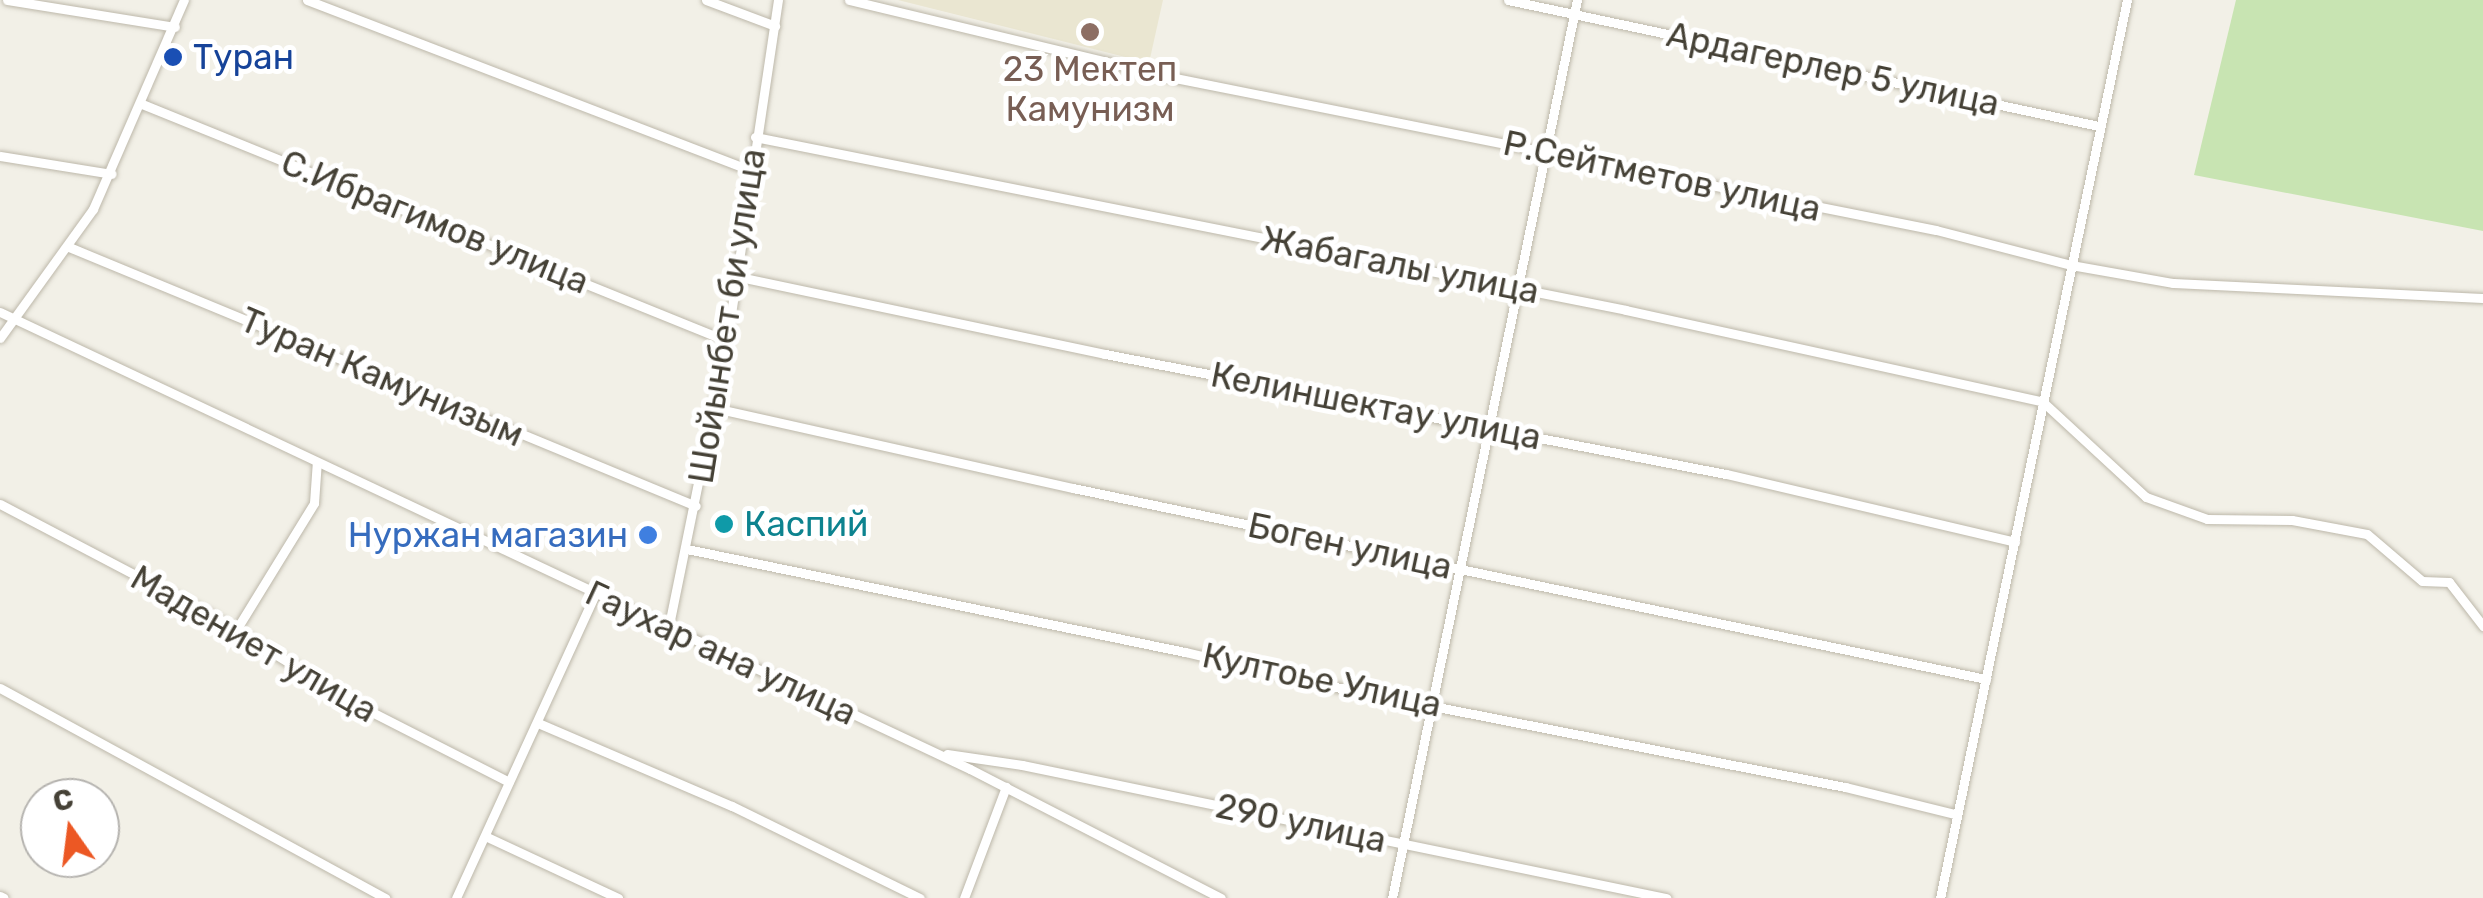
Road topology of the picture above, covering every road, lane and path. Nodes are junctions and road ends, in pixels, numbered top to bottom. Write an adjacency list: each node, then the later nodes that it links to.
1 (7, 0): 12 (street)
2 (184, 0): 12 (street)
3 (306, 0): 18 (street)
4 (706, 0): 11 (street)
5 (778, 0): 11 (street, Шойынбет би улица)
6 (849, 0): 16 (street, Р.Сейтметов улица)
7 (1508, 0): 10 (street, Ардагерлер 5 улица)
8 (1577, 0): 10 (street)
9 (2127, 0): 14 (street)
10 (1574, 14): 14 (street, Ардагерлер 5 улица); 16 (street)
11 (774, 26): 15 (street, Шойынбет би улица)
12 (175, 27): 13 (street)
13 (142, 104): 19 (street); 28 (street, С.Ибрагимов улица)
14 (2100, 126): 21 (street)
15 (755, 137): 18 (street, Шойынбет би улица); 23 (street, Жабагалы улица)
16 (1545, 150): 21 (street, Р.Сейтметов улица); 23 (street)
17 (0, 156): 19 (street)
18 (749, 170): 22 (street, Шойынбет би улица)
19 (112, 174): 20 (street)
20 (69, 246): 26 (street); 34 (street, Туран Камунизым)
21 (2071, 266): 24 (street, Р.Сейтметов улица); 29 (street)
22 (736, 276): 28 (street, Шойынбет би улица); 31 (street, Келиншектау улица)
23 (1515, 289): 29 (street, Жабагалы улица); 31 (street)
24 (2483, 298)
25 (0, 312): 26 (street, Гаухар ана улица)
26 (14, 319): 27 (street); 32 (street, Гаухар ана улица)
27 (0, 338)
28 (727, 340): 30 (street, Шойынбет би улица)
29 (2042, 402): 35 (street); 39 (street)
30 (715, 408): 34 (street, Шойынбет би улица); 37 (street, Боген улица)
31 (1490, 427): 35 (street, Келиншектау улица); 37 (street)
32 (317, 464): 38 (street, Гаухар ана улица); 40 (street)
33 (0, 504): 40 (street, Мадениет улица)
34 (696, 506): 36 (street, Шойынбет би улица)
35 (2015, 542): 42 (street)
36 (687, 550): 41 (street, Шойынбет би улица); 44 (street, Култоье Улица)
37 (1457, 569): 42 (street, Боген улица); 44 (street)
38 (596, 595): 41 (street, Гаухар ана улица); 45 (street)
39 (2483, 626)
40 (236, 630): 47 (street, Мадениет улица)
41 (668, 630): 46 (street, Гаухар ана улица)
42 (1986, 678): 49 (street)
43 (0, 688): 52 (street)
44 (1430, 703): 49 (street, Култоье Улица); 51 (street)
45 (538, 722): 47 (street); 55 (street)
46 (934, 752): 48 (street, Гаухар ана улица); 51 (street, 290 улица)
47 (509, 782): 50 (street)
48 (1006, 787): 56 (street); 57 (street, Гаухар ана улица)
49 (1955, 814): 60 (street)
50 (484, 836): 53 (street); 54 (street)
51 (1402, 844): 58 (street); 59 (street, 290 улица)
52 (386, 898)
53 (456, 898)
54 (618, 898)
55 (920, 898)
56 (964, 898)
57 (1222, 898)
58 (1392, 898)
59 (1666, 898)
60 (1940, 898)

